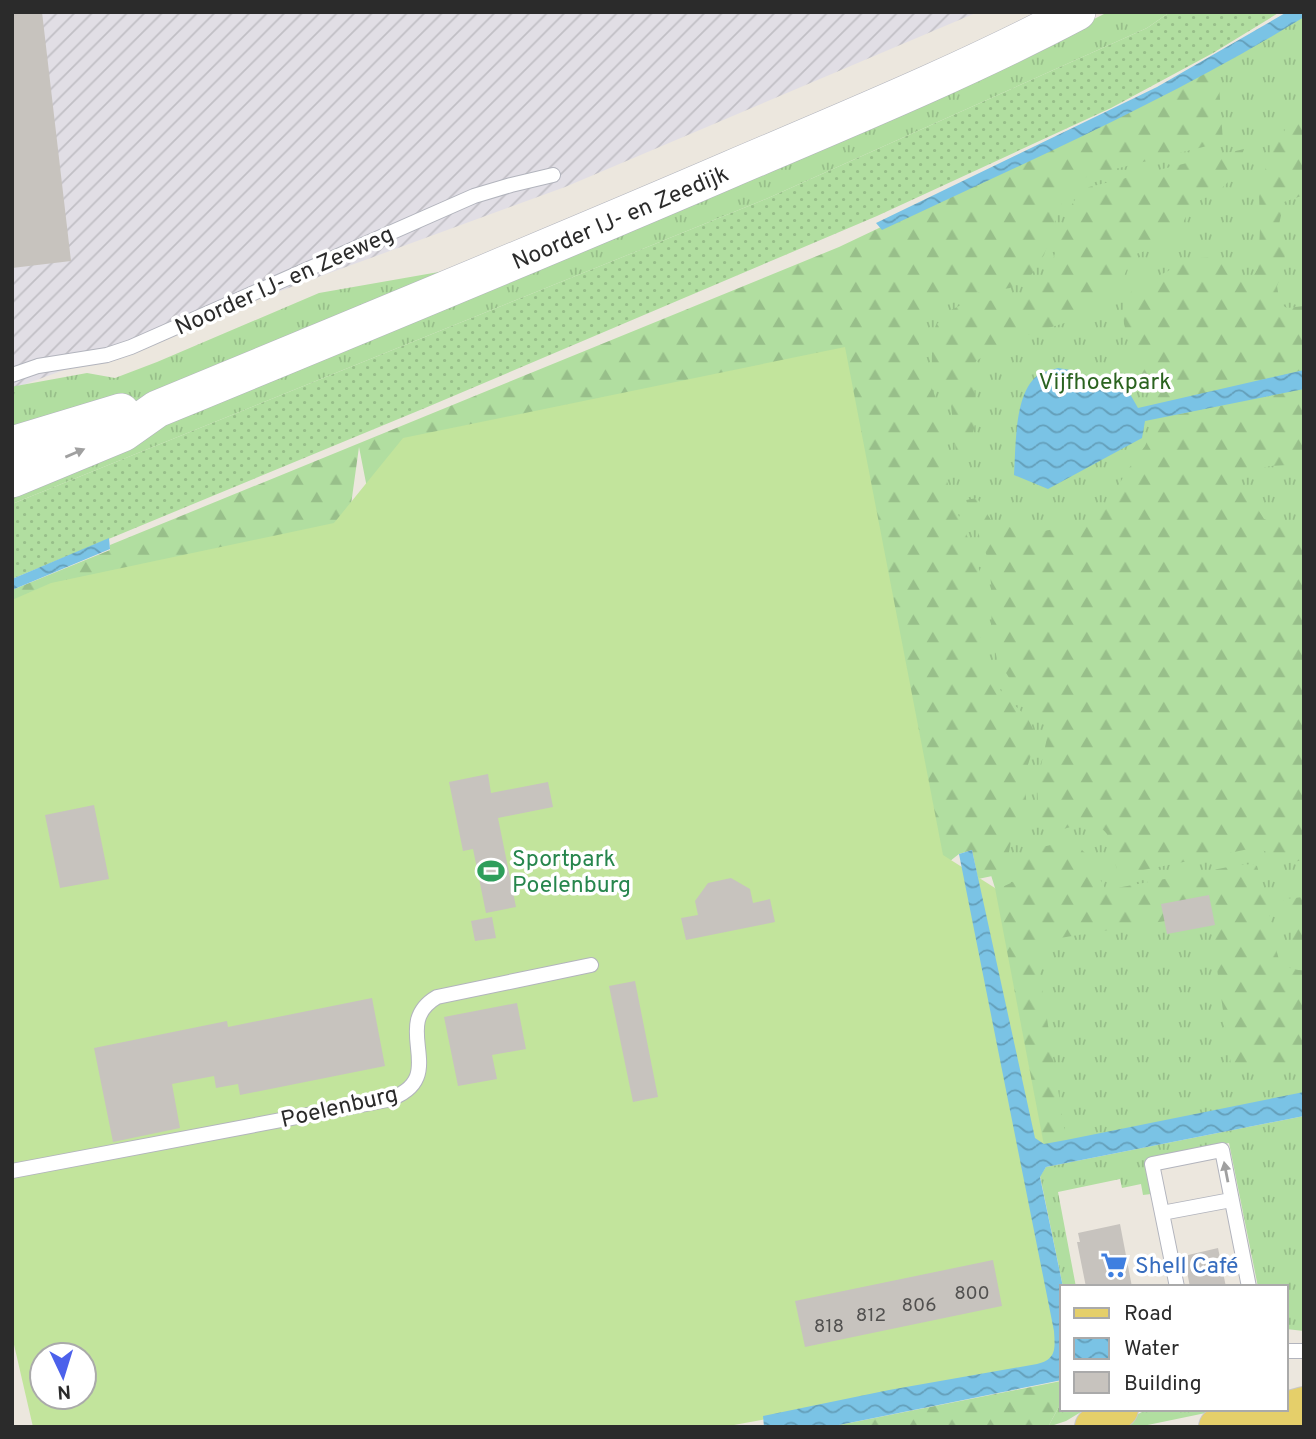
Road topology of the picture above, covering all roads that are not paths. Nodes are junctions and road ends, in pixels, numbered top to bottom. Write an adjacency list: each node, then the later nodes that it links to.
1 (1077, 12): 4 (street, Noorder IJ- en Zeedijk)
2 (553, 175): 3 (lane, Noorder IJ- en Zeeweg)
3 (12, 375)
4 (157, 409): 5 (street, Noorder IJ- en Zeedijk); 6 (street, Noorder IJ- en Zeedijk, one-way to 4)
5 (12, 445)
6 (12, 479)
7 (591, 965): 8 (lane, Poelenburg)
8 (12, 1171)
9 (1231, 1200): 10 (lane); 10 (lane, one-way to 10); 12 (lane)
10 (1162, 1213): 11 (lane)
11 (1177, 1285)
12 (1249, 1285)
13 (1116, 1411): 15 (main road)
14 (1286, 1411): 16 (main road)
15 (1094, 1427)
16 (1217, 1427)

